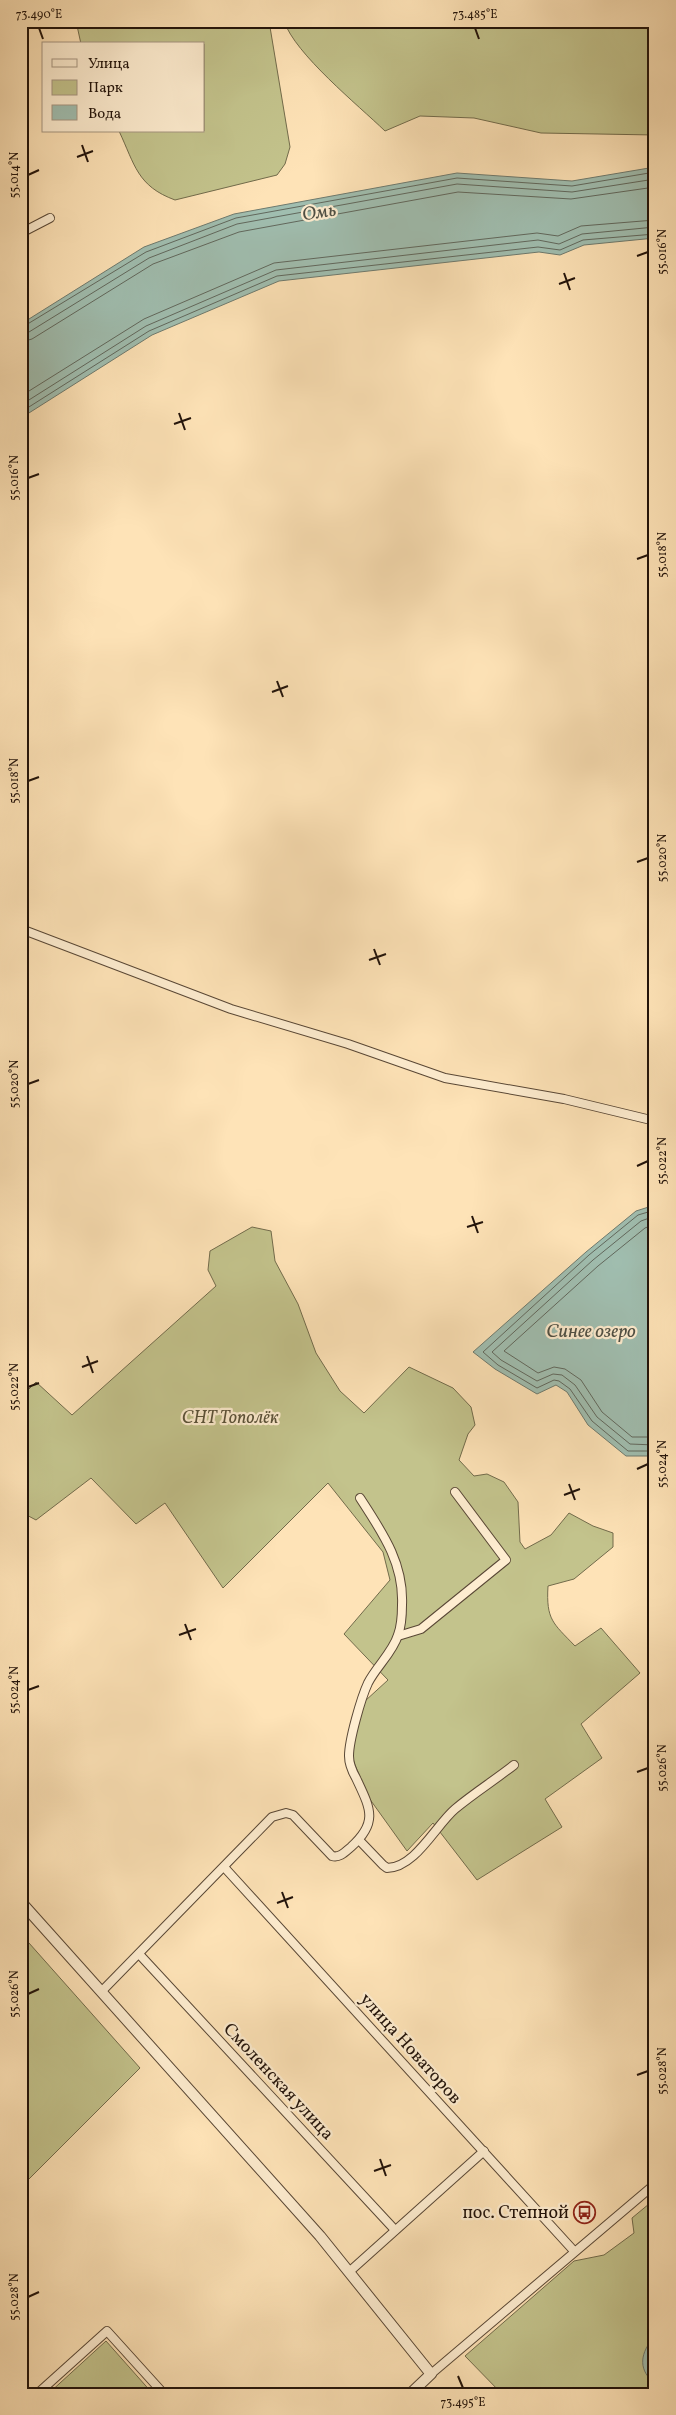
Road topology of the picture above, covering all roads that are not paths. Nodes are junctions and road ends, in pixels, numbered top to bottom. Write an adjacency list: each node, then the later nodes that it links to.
1 (50, 218): 2 (street)
2 (21, 233)
3 (21, 928): 4 (street)
4 (655, 1121)
5 (455, 1492): 7 (street)
6 (360, 1498): 7 (street)
7 (398, 1636): 9 (street)
8 (514, 1765): 9 (street)
9 (359, 1840): 10 (street)
10 (224, 1867): 12 (street); 14 (street, улица Новаторов)
11 (21, 1902): 13 (street)
12 (138, 1954): 13 (street); 16 (street, Смоленская улица)
13 (102, 1992): 18 (street)
14 (484, 2151): 16 (street); 17 (street, улица Новаторов)
15 (655, 2184): 17 (street)
16 (395, 2230): 18 (street)
17 (574, 2251): 19 (street)
18 (349, 2272): 19 (street)
19 (431, 2374): 22 (street)
20 (37, 2394): 21 (street)
21 (164, 2394)
22 (410, 2394)

